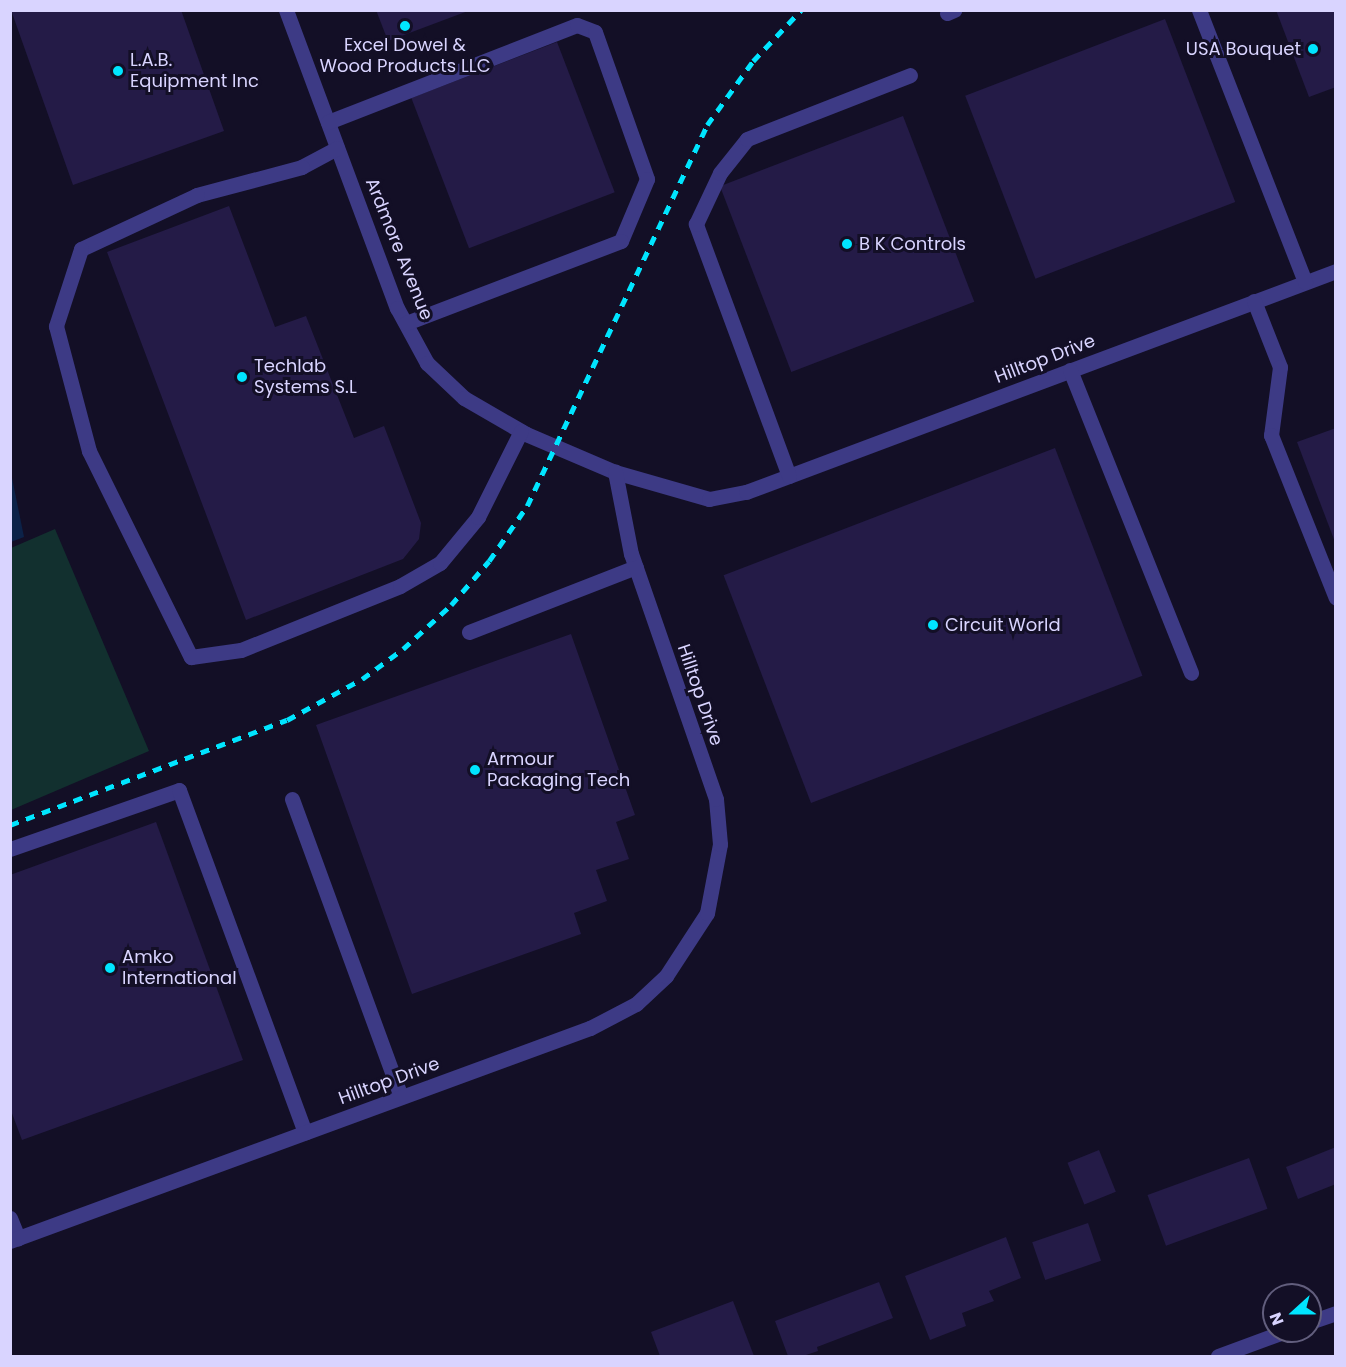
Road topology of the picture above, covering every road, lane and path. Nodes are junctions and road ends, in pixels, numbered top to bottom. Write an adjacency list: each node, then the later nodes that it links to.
1 (286, 10): 4 (street, Ardmore Avenue)
2 (1199, 10): 7 (street)
3 (910, 75): 13 (street)
4 (328, 122): 5 (street, Ardmore Avenue); 9 (street)
5 (338, 148): 9 (street, Ardmore Avenue); 11 (street)
6 (1335, 271): 7 (street, Hilltop Drive)
7 (1305, 282): 8 (street, Hilltop Drive)
8 (1254, 301): 10 (street, Hilltop Drive); 15 (street)
9 (406, 323): 11 (street, Ardmore Avenue)
10 (1070, 370): 13 (street, Hilltop Drive); 17 (street)
11 (521, 431): 12 (street, Ardmore Avenue)
12 (615, 472): 13 (street, Hilltop Drive); 14 (street, Hilltop Drive)
13 (789, 476)
14 (636, 567): 16 (street); 20 (street, Hilltop Drive)
15 (1335, 598)
16 (469, 632)
17 (1191, 673)
18 (292, 799): 20 (street)
19 (10, 849): 21 (street)
20 (401, 1097): 21 (street, Hilltop Drive)
21 (305, 1133): 23 (street, Hilltop Drive)
22 (10, 1218): 23 (street)
23 (14, 1239)
24 (1262, 1340): 25 (street)
25 (1218, 1356)

